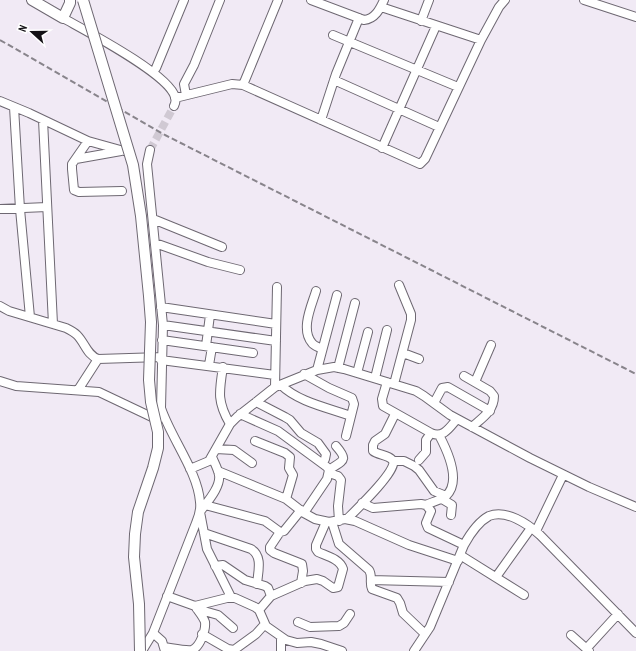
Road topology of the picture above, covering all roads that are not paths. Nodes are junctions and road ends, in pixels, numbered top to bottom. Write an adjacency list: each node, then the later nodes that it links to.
1 (32, 0): 15 (main road)
2 (70, 0): 15 (main road)
3 (83, 0): 156 (main road, bridge)
4 (184, 0): 22 (street)
5 (220, 0): 27 (street)
6 (278, 0): 25 (street)
7 (310, 0): 11 (street)
8 (429, 0): 17 (street)
9 (505, 0): 13 (street)
10 (584, 0): 14 (street)
11 (330, 3): 16 (street)
12 (382, 3): 16 (street); 17 (street)
13 (497, 3): 20 (street)
14 (636, 17)
15 (63, 18): 28 (street)
16 (359, 18): 21 (street)
17 (421, 21): 18 (street)
18 (436, 26): 20 (street); 23 (street)
19 (333, 35): 21 (street)
20 (481, 40): 26 (street)
21 (349, 42): 23 (street); 24 (street)
22 (156, 68)
23 (417, 70): 26 (street); 32 (street)
24 (334, 80): 32 (street); 34 (street)
25 (243, 85): 27 (street); 34 (street)
26 (458, 87): 35 (street)
27 (186, 95): 28 (street)
28 (175, 98): 30 (street)
29 (0, 101): 31 (street)
30 (174, 106)
31 (14, 107): 33 (street); 43 (street)
32 (400, 109): 35 (street); 37 (street)
33 (43, 120): 36 (street); 41 (street)
34 (321, 120): 37 (street)
35 (439, 127): 37 (street)
36 (88, 141): 39 (street); 39 (street)
37 (382, 148)
38 (150, 150): 44 (street)
39 (76, 159): 40 (street)
40 (122, 191)
41 (47, 207): 43 (street); 57 (street)
42 (0, 209): 43 (street)
43 (20, 209): 56 (street)
44 (153, 219): 45 (street); 46 (street)
45 (155, 243): 47 (street); 54 (street)
46 (222, 247)
47 (240, 270)
48 (399, 285): 69 (street)
49 (277, 287): 58 (street)
50 (316, 291): 67 (street)
51 (337, 295): 67 (street)
52 (355, 303): 75 (street)
53 (0, 306): 56 (street)
54 (161, 307): 55 (street); 59 (street)
55 (210, 314): 58 (street); 61 (street)
56 (30, 317): 57 (street)
57 (53, 324): 71 (street)
58 (276, 324): 64 (street)
59 (163, 325): 61 (street); 63 (street)
60 (387, 330): 81 (street)
61 (208, 331): 64 (street); 66 (street)
62 (368, 332): 77 (street)
63 (162, 340): 66 (street); 70 (street)
64 (276, 341): 79 (street)
65 (491, 345): 83 (street)
66 (209, 346): 68 (street); 73 (street)
67 (322, 349): 76 (street)
68 (253, 353)
69 (402, 353): 72 (street); 84 (street)
70 (161, 358): 71 (street); 73 (street); 94 (street)
71 (98, 359): 86 (street)
72 (419, 359)
73 (209, 366): 74 (street)
74 (223, 367): 79 (street); 95 (street)
75 (338, 368): 76 (street); 77 (street)
76 (317, 370): 78 (street)
77 (357, 373): 81 (street)
78 (304, 374): 85 (street); 92 (street)
79 (275, 375): 85 (street)
80 (464, 376): 83 (street)
81 (375, 378): 84 (street)
82 (0, 381): 86 (street)
83 (474, 382): 89 (street)
84 (391, 383): 88 (street); 91 (street)
85 (278, 386): 87 (street); 92 (street)
86 (78, 390): 94 (street)
87 (256, 402): 90 (street); 108 (street)
88 (434, 403): 89 (street); 93 (street)
89 (490, 411): 96 (street)
90 (240, 414): 95 (street); 100 (street)
91 (395, 414): 97 (street); 106 (street)
92 (351, 416): 98 (street)
93 (458, 419): 96 (street); 97 (street)
94 (168, 424): 109 (street)
95 (230, 424): 102 (street)
96 (472, 427): 112 (street)
97 (435, 434): 105 (street); 113 (street)
98 (346, 436)
99 (255, 441): 103 (street)
100 (295, 443): 103 (street); 108 (street)
101 (336, 446): 111 (street)
102 (216, 449): 104 (street); 107 (street)
103 (285, 452): 114 (street)
104 (212, 457): 109 (street); 110 (street)
105 (419, 460)
106 (393, 461): 113 (street); 115 (street)
107 (252, 463)
108 (323, 463): 111 (street)
109 (190, 469): 118 (street)
110 (218, 471): 114 (street); 118 (street)
111 (329, 472): 119 (street); 121 (street)
112 (563, 474): 117 (street); 122 (street)
113 (444, 497): 116 (street); 120 (street)
114 (286, 499): 119 (street)
115 (362, 503): 116 (street); 121 (street)
116 (426, 505): 125 (street)
117 (636, 507)
118 (202, 509): 123 (street); 124 (street); 134 (street)
119 (302, 512): 121 (street); 123 (street)
120 (451, 515)
121 (336, 521): 126 (street); 129 (street); 131 (street)
122 (534, 529): 125 (street); 128 (street); 140 (street)
123 (280, 532): 131 (street)
124 (204, 533): 127 (street); 132 (street)
125 (464, 544): 126 (street)
126 (459, 558): 128 (street); 130 (street)
127 (215, 566): 132 (street); 136 (street)
128 (496, 577): 133 (street)
129 (371, 580): 130 (street); 148 (street)
130 (449, 582): 148 (street)
131 (301, 583): 135 (street)
132 (257, 584): 135 (street)
133 (524, 595)
134 (167, 596): 137 (street); 145 (street)
135 (271, 596): 138 (street)
136 (231, 598): 137 (street); 138 (street)
137 (196, 608): 144 (street); 147 (street)
138 (260, 610): 142 (street)
139 (350, 614): 143 (street)
140 (618, 614): 146 (street); 155 (street)
141 (298, 622): 143 (street)
142 (265, 624): 147 (street); 150 (street)
143 (315, 627): 151 (street)
144 (233, 628)
145 (153, 633): 152 (street); 156 (street)
146 (636, 633)
147 (202, 634): 154 (street)
148 (425, 634): 159 (street)
149 (571, 635): 155 (street)
150 (282, 637): 151 (street); 157 (street)
151 (311, 642): 153 (street)
152 (165, 649): 154 (street)
153 (327, 649): 158 (street)
154 (195, 650)
155 (587, 650)
156 (141, 651)
157 (281, 651)
158 (342, 651)
159 (414, 651)

